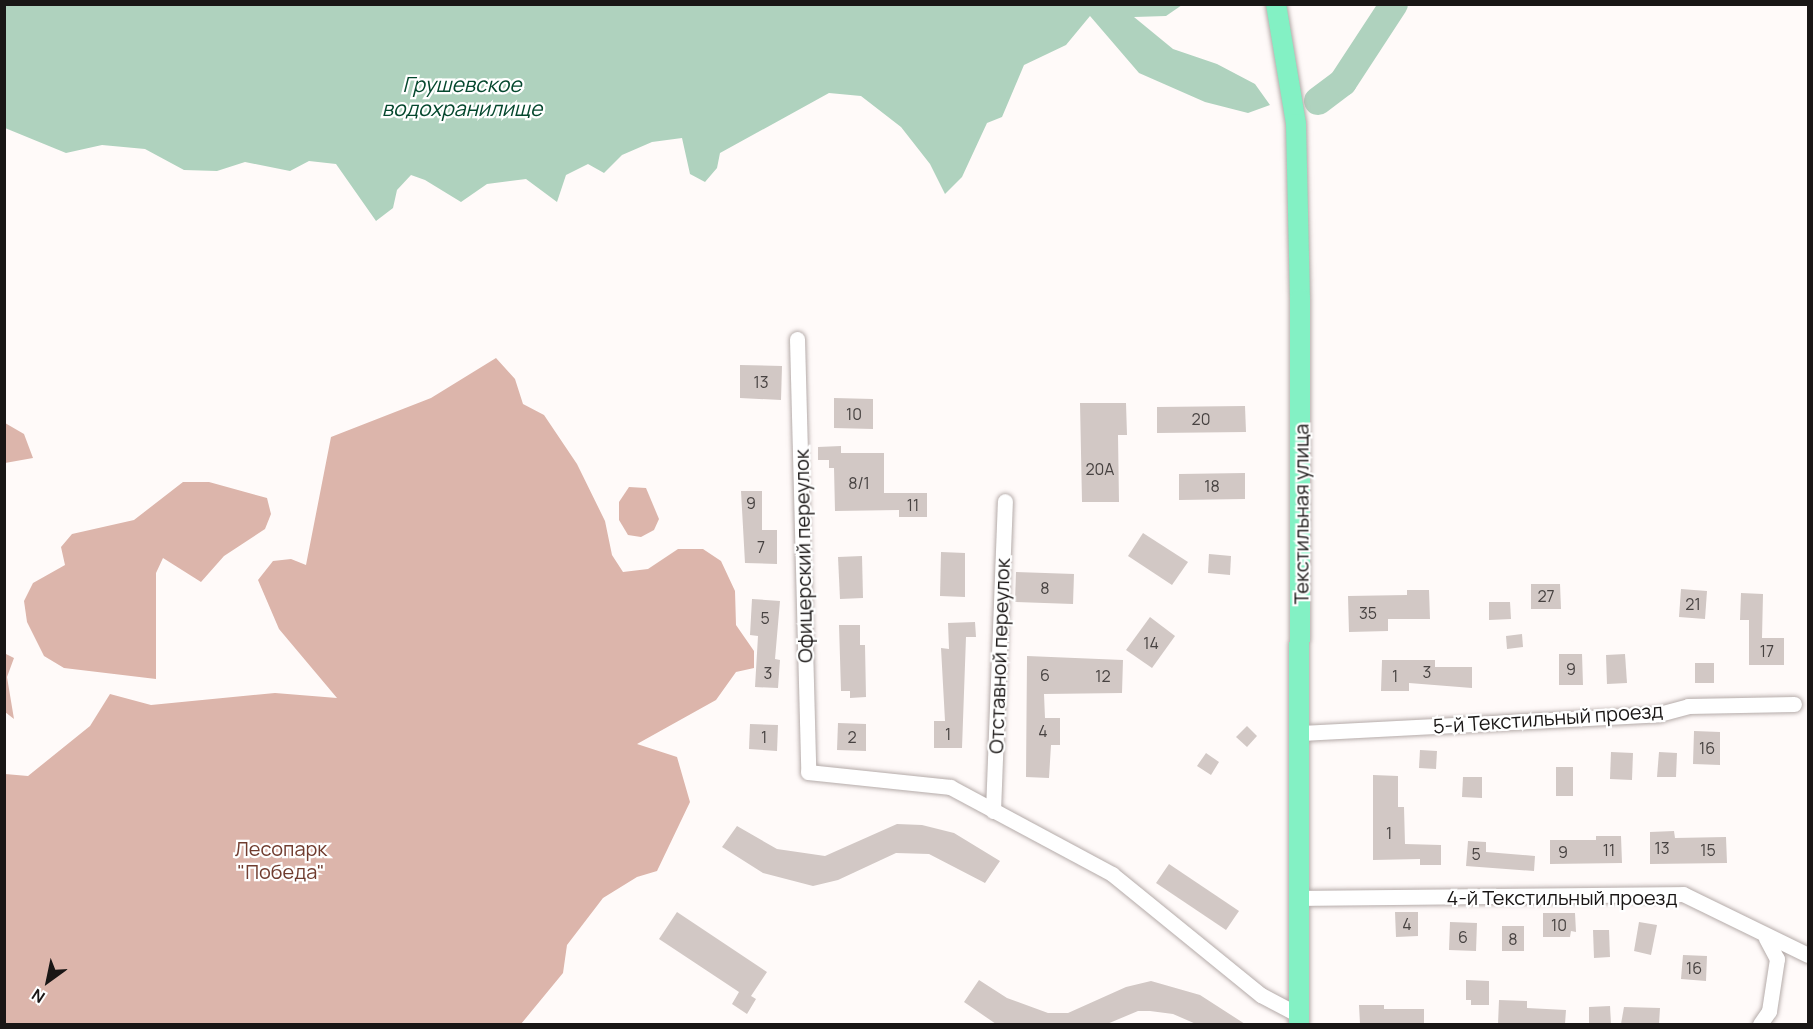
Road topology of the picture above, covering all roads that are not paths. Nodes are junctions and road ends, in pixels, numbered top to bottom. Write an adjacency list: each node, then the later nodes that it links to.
1 (1277, 6): 5 (main road, Текстильная улица)
2 (797, 339): 6 (street, Офицерский переулок)
3 (1005, 501): 6 (street, Отставной переулок)
4 (1794, 704): 5 (street, 5-й Текстильный проезд)
5 (1301, 733): 7 (main road, Текстильная улица)
6 (993, 812): 10 (street)
7 (1302, 898): 8 (street, 4-й Текстильный проезд); 10 (main road, Текстильная улица)
8 (1767, 938): 9 (street, 4-й Текстильный проезд); 11 (street)
9 (1809, 955)
10 (1299, 1020)
11 (1760, 1024)

